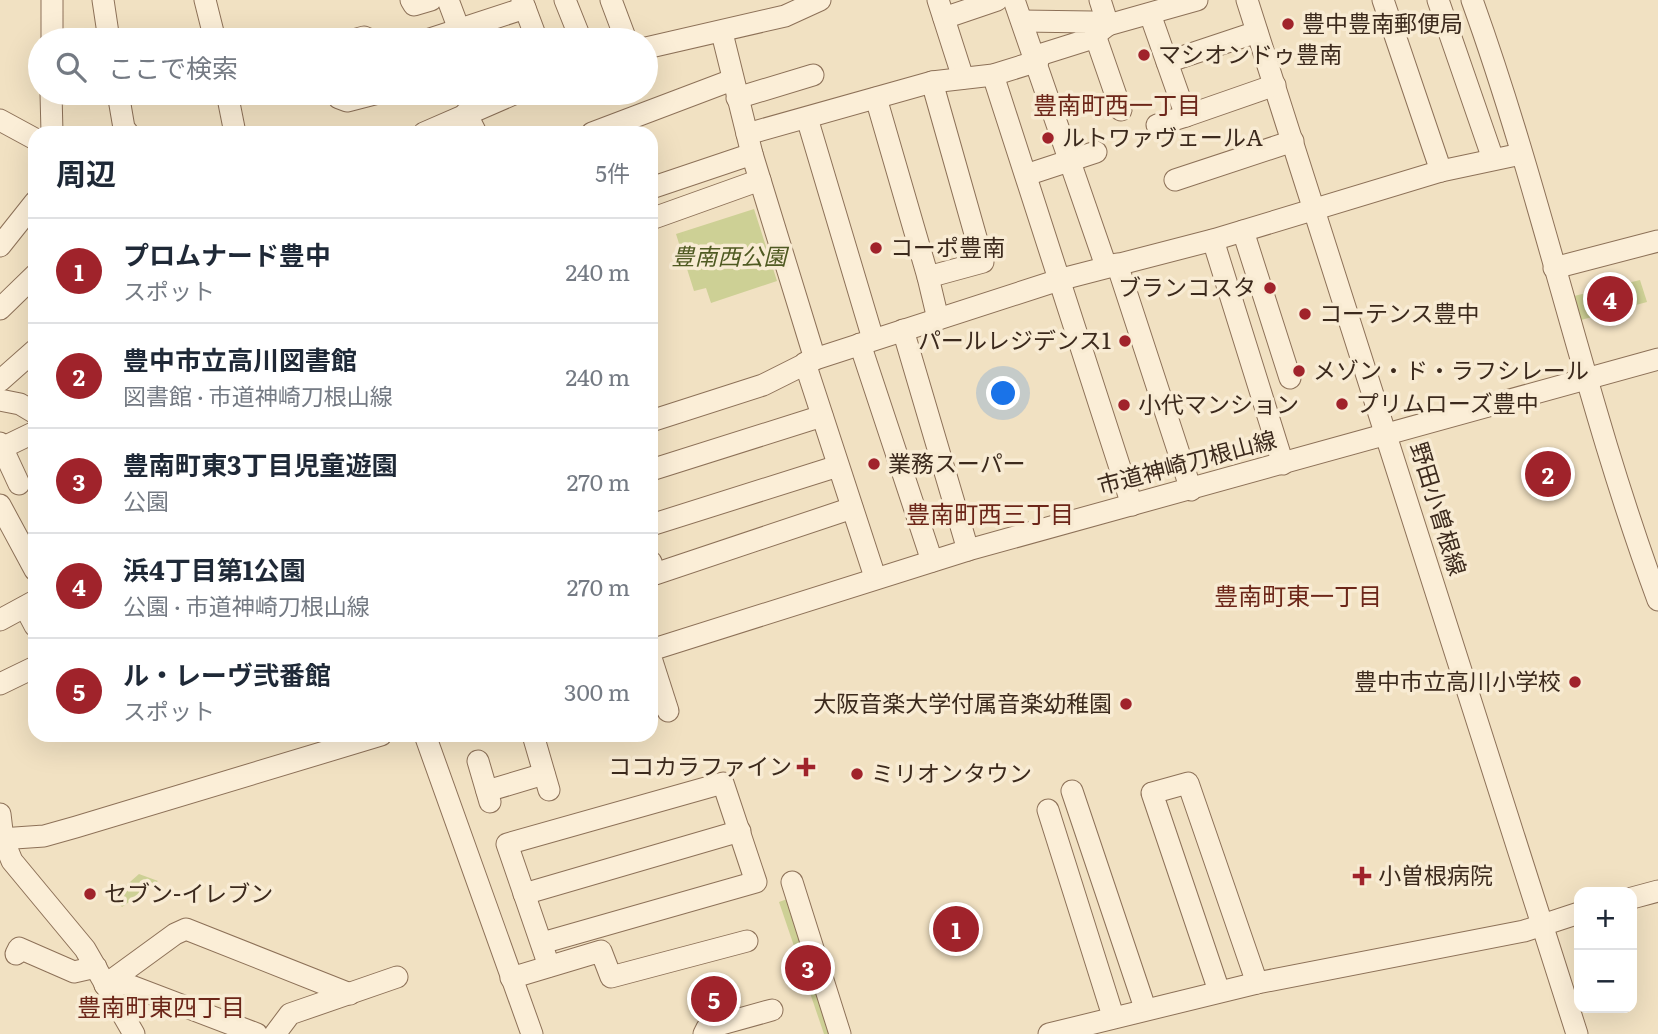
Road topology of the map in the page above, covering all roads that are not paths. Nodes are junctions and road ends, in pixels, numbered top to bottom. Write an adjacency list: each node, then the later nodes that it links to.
1 (103, 0): 22 (street)
2 (205, 0): 23 (street)
3 (448, 0): 24 (street)
4 (565, 0): 27 (street)
5 (611, 0): 28 (street)
6 (820, 0): 16 (street)
7 (997, 0): 17 (street)
8 (1014, 0): 20 (street)
9 (1100, 0): 31 (street)
10 (1197, 0): 19 (street)
11 (1247, 0): 29 (street, 野田小曽根線)
12 (1383, 0): 65 (street)
13 (1438, 0): 63 (street)
14 (1472, 0): 62 (street)
15 (524, 4): 25 (street); 26 (street)
16 (783, 8): 30 (street)
17 (941, 9): 37 (street)
18 (57, 10): 21 (street)
19 (1150, 14): 31 (street); 34 (street)
20 (1022, 21): 31 (street); 33 (street)
21 (54, 28)
22 (107, 28)
23 (212, 28)
24 (458, 28)
25 (477, 28)
26 (533, 28)
27 (576, 28)
28 (622, 28)
29 (1257, 32): 34 (street); 39 (street, 野田小曽根線)
30 (722, 33): 32 (street); 40 (street)
31 (1098, 33): 33 (street); 46 (street)
32 (658, 46)
33 (1037, 59): 36 (street); 64 (street)
34 (1167, 62): 48 (street)
35 (813, 75): 40 (street)
36 (993, 75): 37 (street); 66 (street)
37 (963, 78): 38 (street)
38 (932, 82): 41 (street); 79 (street)
39 (1275, 85): 48 (street); 59 (street, 野田小曽根線)
40 (735, 89): 57 (street); 60 (street)
41 (876, 98): 49 (street); 79 (street)
42 (51, 105): 52 (street)
43 (120, 105): 53 (street)
44 (228, 105): 54 (street)
45 (477, 105): 47 (street)
46 (1121, 110)
47 (467, 113): 55 (street); 56 (street)
48 (1186, 116): 51 (street)
49 (807, 118): 60 (street); 85 (street)
50 (0, 120): 58 (street)
51 (1157, 125)
52 (52, 126)
53 (124, 126)
54 (230, 126)
55 (439, 126)
56 (474, 126)
57 (618, 126)
58 (28, 135)
59 (1293, 141): 68 (street); 70 (street, 野田小曽根線)
60 (750, 144): 67 (street); 69 (street)
61 (1096, 152): 64 (street)
62 (1521, 154): 63 (street); 78 (street)
63 (1493, 159): 65 (street)
64 (1070, 161): 66 (street); 77 (street)
65 (1441, 171): 70 (street)
66 (1027, 175): 80 (street)
67 (760, 180): 72 (street); 88 (street)
68 (1175, 180)
69 (658, 185)
70 (1315, 209): 73 (street); 97 (street, 野田小曽根線)
71 (28, 211): 76 (street)
72 (658, 216)
73 (1243, 231): 74 (street); 89 (street)
74 (1213, 240): 77 (street); 99 (street)
75 (1658, 241): 78 (street)
76 (0, 246)
77 (1112, 265): 80 (street); 103 (street)
78 (1554, 268): 90 (street)
79 (928, 277): 83 (street)
80 (1062, 279): 83 (street); 106 (street)
81 (28, 282): 82 (street)
82 (0, 309)
83 (938, 319): 84 (street)
84 (903, 330): 85 (street); 110 (street)
85 (867, 342): 88 (street); 112 (street)
86 (28, 356): 91 (street)
87 (1658, 359): 90 (street, 市道神崎刀根山線)
88 (810, 361): 94 (street); 95 (street)
89 (1290, 377)
90 (1586, 379): 97 (street, 市道神崎刀根山線); 115 (street)
91 (0, 381)
92 (0, 400): 93 (street)
93 (28, 408)
94 (822, 416): 100 (street); 101 (street)
95 (658, 419)
96 (28, 435): 98 (street)
97 (1387, 436): 99 (street, 市道神崎刀根山線); 137 (street, 野田小曽根線)
98 (1, 446): 102 (street)
99 (1283, 464): 103 (street, 市道神崎刀根山線)
100 (838, 466): 107 (street); 108 (street)
101 (658, 468)
102 (27, 478): 104 (street)
103 (1191, 490): 106 (street, 市道神崎刀根山線)
104 (0, 499)
105 (0, 505): 109 (street)
106 (1132, 505): 110 (street, 市道神崎刀根山線)
107 (852, 508): 113 (street); 114 (street)
108 (658, 523)
109 (6, 530): 111 (street)
110 (968, 550): 112 (street, 市道神崎刀根山線)
111 (28, 560)
112 (932, 561): 114 (street, 市道神崎刀根山線)
113 (658, 573)
114 (875, 577): 118 (street, 市道神崎刀根山線)
115 (1658, 598)
116 (28, 613): 117 (street)
117 (0, 619)
118 (658, 648)
119 (28, 670): 121 (street)
120 (658, 680): 122 (street)
121 (0, 684)
122 (668, 711)
123 (358, 742): 131 (street)
124 (427, 742): 144 (street)
125 (535, 742): 126 (street)
126 (478, 761)
127 (1072, 791): 148 (street)
128 (1048, 810): 150 (street)
129 (0, 814): 131 (street)
130 (740, 831): 134 (street); 134 (street); 139 (street)
131 (2, 839): 142 (street)
132 (792, 883): 156 (street)
133 (1658, 891): 135 (street)
134 (524, 894): 139 (street)
135 (1637, 897)
136 (1574, 914): 137 (street)
137 (1541, 923): 145 (street); 158 (street, 野田小曽根線)
138 (747, 941): 141 (street)
139 (542, 943): 141 (street)
140 (16, 954): 142 (street)
141 (549, 966): 144 (street)
142 (100, 976): 147 (street); 151 (street); 152 (street)
143 (397, 977): 147 (street)
144 (511, 978): 154 (street)
145 (1257, 982): 146 (street); 146 (street)
146 (1219, 991): 148 (street)
147 (350, 994): 153 (street)
148 (1145, 1008): 150 (street)
149 (772, 1010): 155 (street)
150 (1113, 1016): 157 (street)
151 (134, 1034)
152 (257, 1034)
153 (275, 1034)
154 (532, 1034)
155 (704, 1034)
156 (840, 1034)
157 (1049, 1034)
158 (1577, 1034)

